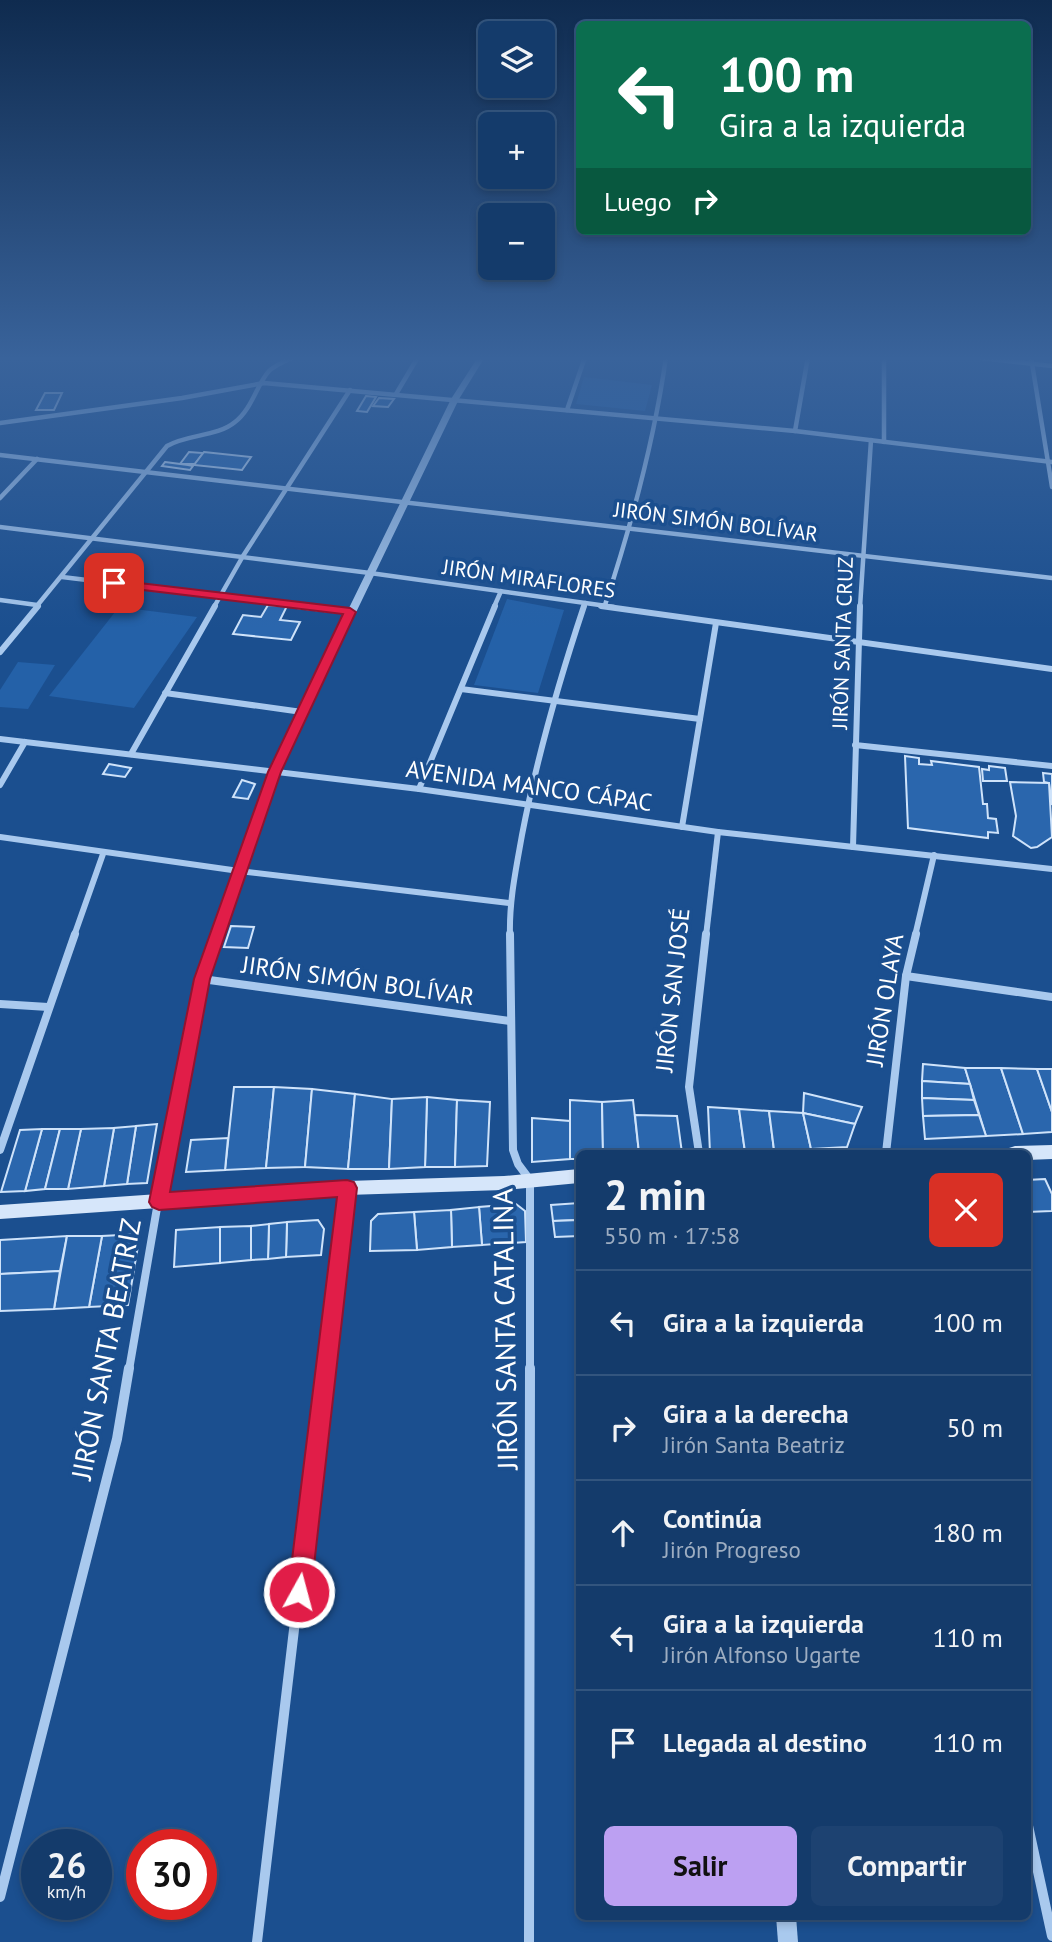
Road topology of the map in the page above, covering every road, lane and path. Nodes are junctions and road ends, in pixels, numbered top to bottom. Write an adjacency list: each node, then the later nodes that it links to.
1 (167, 448): 10 (street)
2 (314, 448): 12 (street)
3 (432, 448): 14 (street, JIRÓN SANTA BEATRIZ)
4 (650, 448): 16 (street)
5 (870, 448): 19 (street, JIRÓN SANTA CRUZ)
6 (933, 448): 9 (street)
7 (0, 455): 8 (street, JIRÓN SIMÓN BOLÍVAR)
8 (37, 459): 10 (street, JIRÓN SIMÓN BOLÍVAR); 13 (street)
9 (1050, 461): 11 (street)
10 (145, 471): 12 (street, JIRÓN SIMÓN BOLÍVAR); 17 (street)
11 (1052, 487)
12 (288, 489): 14 (street, JIRÓN SIMÓN BOLÍVAR); 18 (street)
13 (0, 498)
14 (406, 502): 16 (street, JIRÓN SIMÓN BOLÍVAR); 20 (street, JIRÓN SANTA BEATRIZ)
15 (0, 527): 17 (street, JIRÓN MIRAFLORES)
16 (630, 529): 19 (street, JIRÓN SIMÓN BOLÍVAR); 28 (street)
17 (93, 537): 18 (street, JIRÓN MIRAFLORES); 21 (street)
18 (243, 556): 20 (street, JIRÓN MIRAFLORES); 24 (street)
19 (862, 557): 22 (street, JIRÓN SIMÓN BOLÍVAR); 31 (street, JIRÓN SANTA CRUZ)
20 (370, 573): 23 (street, JIRÓN MIRAFLORES); 29 (street, JIRÓN SANTA BEATRIZ)
21 (62, 577): 24 (street); 27 (street)
22 (1052, 578)
23 (501, 591): 26 (street, JIRÓN MIRAFLORES); 34 (street)
24 (219, 596): 29 (street); 35 (street)
25 (0, 600): 27 (street)
26 (585, 603): 28 (street, JIRÓN MIRAFLORES); 36 (street, JIRÓN SANTA CATALINA)
27 (37, 605): 32 (street)
28 (605, 605): 30 (street, JIRÓN MIRAFLORES)
29 (350, 612): 37 (street, JIRÓN SANTA BEATRIZ)
30 (716, 622): 31 (street, JIRÓN MIRAFLORES); 38 (street)
31 (859, 643): 33 (street, JIRÓN MIRAFLORES); 41 (street, JIRÓN SANTA CRUZ)
32 (0, 652)
33 (1052, 669)
34 (461, 689): 36 (street); 46 (street)
35 (165, 693): 37 (street); 42 (street)
36 (553, 701): 38 (street); 47 (street, JIRÓN SANTA CATALINA)
37 (302, 712): 44 (street, JIRÓN SANTA BEATRIZ)
38 (700, 719): 48 (street)
39 (0, 739): 40 (street, AVENIDA MANCO CÁPAC)
40 (25, 742): 42 (street, AVENIDA MANCO CÁPAC); 45 (street)
41 (855, 745): 43 (street); 51 (street, JIRÓN SANTA CRUZ)
42 (131, 754): 44 (street, AVENIDA MANCO CÁPAC)
43 (1052, 766)
44 (274, 772): 46 (street, AVENIDA MANCO CÁPAC); 55 (street, JIRÓN SANTA BEATRIZ)
45 (0, 785)
46 (419, 789): 47 (street, AVENIDA MANCO CÁPAC)
47 (528, 804): 48 (street, AVENIDA MANCO CÁPAC); 56 (street, JIRÓN SANTA CATALINA)
48 (682, 827): 49 (street, AVENIDA MANCO CÁPAC)
49 (718, 832): 51 (street, AVENIDA MANCO CÁPAC); 64 (street, JIRÓN SAN JOSÉ)
50 (0, 838): 52 (street)
51 (853, 847): 53 (street, AVENIDA MANCO CÁPAC)
52 (103, 854): 55 (street); 61 (street)
53 (934, 855): 54 (street, AVENIDA MANCO CÁPAC); 57 (street, JIRÓN OLAYA)
54 (1052, 869)
55 (239, 872): 56 (street); 58 (street, JIRÓN SANTA BEATRIZ)
56 (509, 903): 62 (street, JIRÓN SANTA CATALINA)
57 (906, 976): 59 (street); 65 (street, JIRÓN OLAYA)
58 (202, 979): 62 (street, JIRÓN SIMÓN BOLÍVAR); 71 (street, JIRÓN SANTA BEATRIZ)
59 (1052, 997)
60 (0, 1004): 61 (street)
61 (48, 1007): 63 (street)
62 (510, 1021): 69 (street, JIRÓN SANTA CATALINA)
63 (0, 1150)
64 (699, 1150)
65 (886, 1150)
66 (1052, 1152): 67 (main road)
67 (1031, 1153)
68 (576, 1176): 69 (main road)
69 (530, 1180): 70 (main road); 78 (street, JIRÓN SANTA CATALINA)
70 (347, 1188): 71 (main road); 77 (street)
71 (159, 1202): 72 (main road); 74 (street, JIRÓN SANTA BEATRIZ)
72 (0, 1212)
73 (1031, 1839): 76 (street)
74 (0, 1897)
75 (786, 1920): 79 (street)
76 (1052, 1936)
77 (257, 1942)
78 (529, 1942)
79 (788, 1942)

